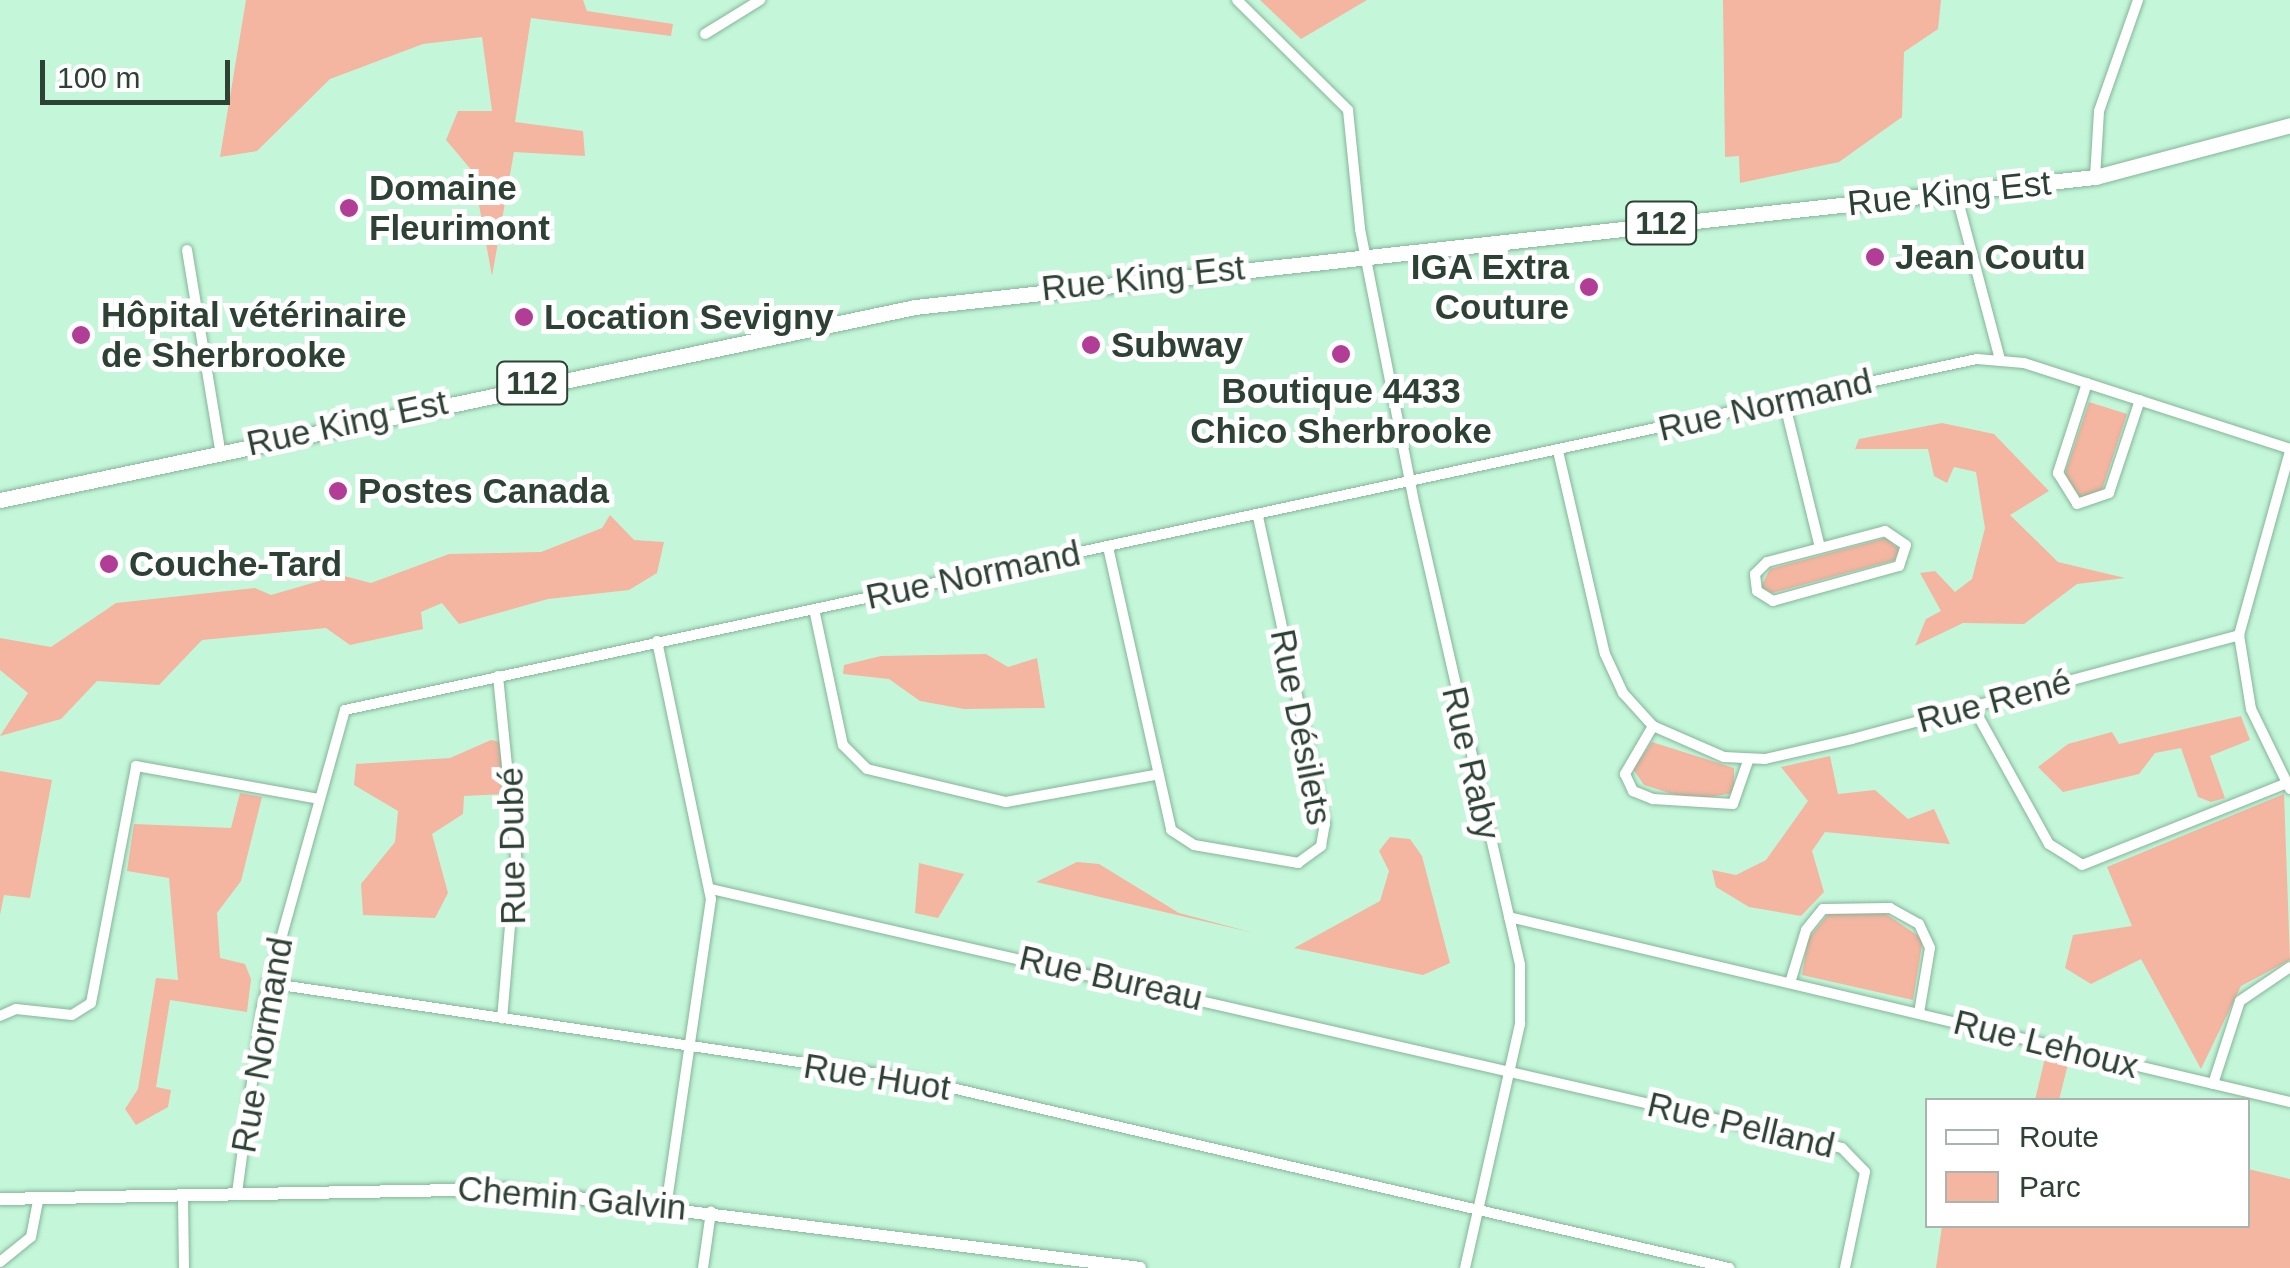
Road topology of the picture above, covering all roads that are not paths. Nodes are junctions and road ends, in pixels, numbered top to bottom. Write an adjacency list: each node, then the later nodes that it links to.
1 (760, 0): 4 (street)
2 (1237, 0): 9 (street, Rue Raby)
3 (2138, 0): 6 (street)
4 (705, 34)
5 (2290, 126): 6 (main road, Rue King Est / 112)
6 (2096, 178): 7 (main road, Rue King Est / 112)
7 (1956, 192): 9 (main road, Rue King Est / 112); 10 (street)
8 (187, 250): 14 (street)
9 (1366, 256): 14 (main road, Rue King Est / 112); 17 (street, Rue Raby)
10 (2000, 358): 11 (street, Rue Normand); 13 (street, Rue Normand)
11 (2087, 383): 12 (street, Rue Normand); 12 (street)
12 (2140, 400): 15 (street, Rue Normand)
13 (1784, 401): 16 (street, Rue Normand); 21 (street)
14 (220, 450): 18 (main road, Rue King Est / 112)
15 (2290, 450): 23 (street)
16 (1558, 451): 17 (street, Rue Normand); 27 (street)
17 (1412, 485): 19 (street, Rue Normand); 33 (street, Rue Raby)
18 (2, 498)
19 (1258, 517): 20 (street, Rue Normand); 29 (street, Rue Désilets)
20 (1108, 547): 22 (street, Rue Normand); 29 (street, Rue Désilets)
21 (1820, 548): 21 (street)
22 (814, 609): 24 (street, Rue Normand); 29 (street)
23 (2239, 635): 26 (street, Rue René); 30 (street)
24 (658, 641): 25 (street, Rue Normand); 32 (street)
25 (498, 676): 31 (street, Rue Normand); 39 (street, Rue Dubé)
26 (1973, 707): 28 (street, Rue René); 30 (street)
27 (1653, 726): 28 (street); 28 (street)
28 (1748, 761)
29 (1155, 775)
30 (2288, 787)
31 (319, 799): 35 (street, Rue Normand); 38 (street)
32 (711, 889): 40 (street); 41 (street, Rue Bureau)
33 (1509, 917): 36 (street, Rue Lehoux); 41 (street, Rue Raby)
34 (2290, 968): 42 (street)
35 (267, 983): 39 (street, Rue Huot); 44 (street, Rue Normand)
36 (1790, 983): 37 (street, Rue Lehoux); 37 (street, Rue Lehoux)
37 (1919, 1012): 42 (street, Rue Lehoux)
38 (1, 1015)
39 (502, 1018): 40 (street, Rue Huot)
40 (696, 1052): 48 (street); 49 (street, Rue Huot)
41 (1510, 1071): 49 (street, Rue Raby); 57 (street, Rue Pelland)
42 (2213, 1084): 43 (street, Rue Lehoux)
43 (2290, 1102)
44 (237, 1193): 45 (street, Chemin Galvin); 48 (street, Chemin Galvin)
45 (182, 1197): 47 (street, Chemin Galvin); 52 (street)
46 (0, 1198): 47 (street, Chemin Galvin)
47 (38, 1201): 51 (street)
48 (666, 1206): 50 (street, Chemin Galvin)
49 (1478, 1210): 55 (street, Rue Raby); 56 (street)
50 (711, 1211): 53 (street); 54 (street, Chemin Galvin)
51 (0, 1262)
52 (184, 1268)
53 (703, 1268)
54 (1140, 1268)
55 (1465, 1268)
56 (1729, 1268)
57 (1845, 1268)

